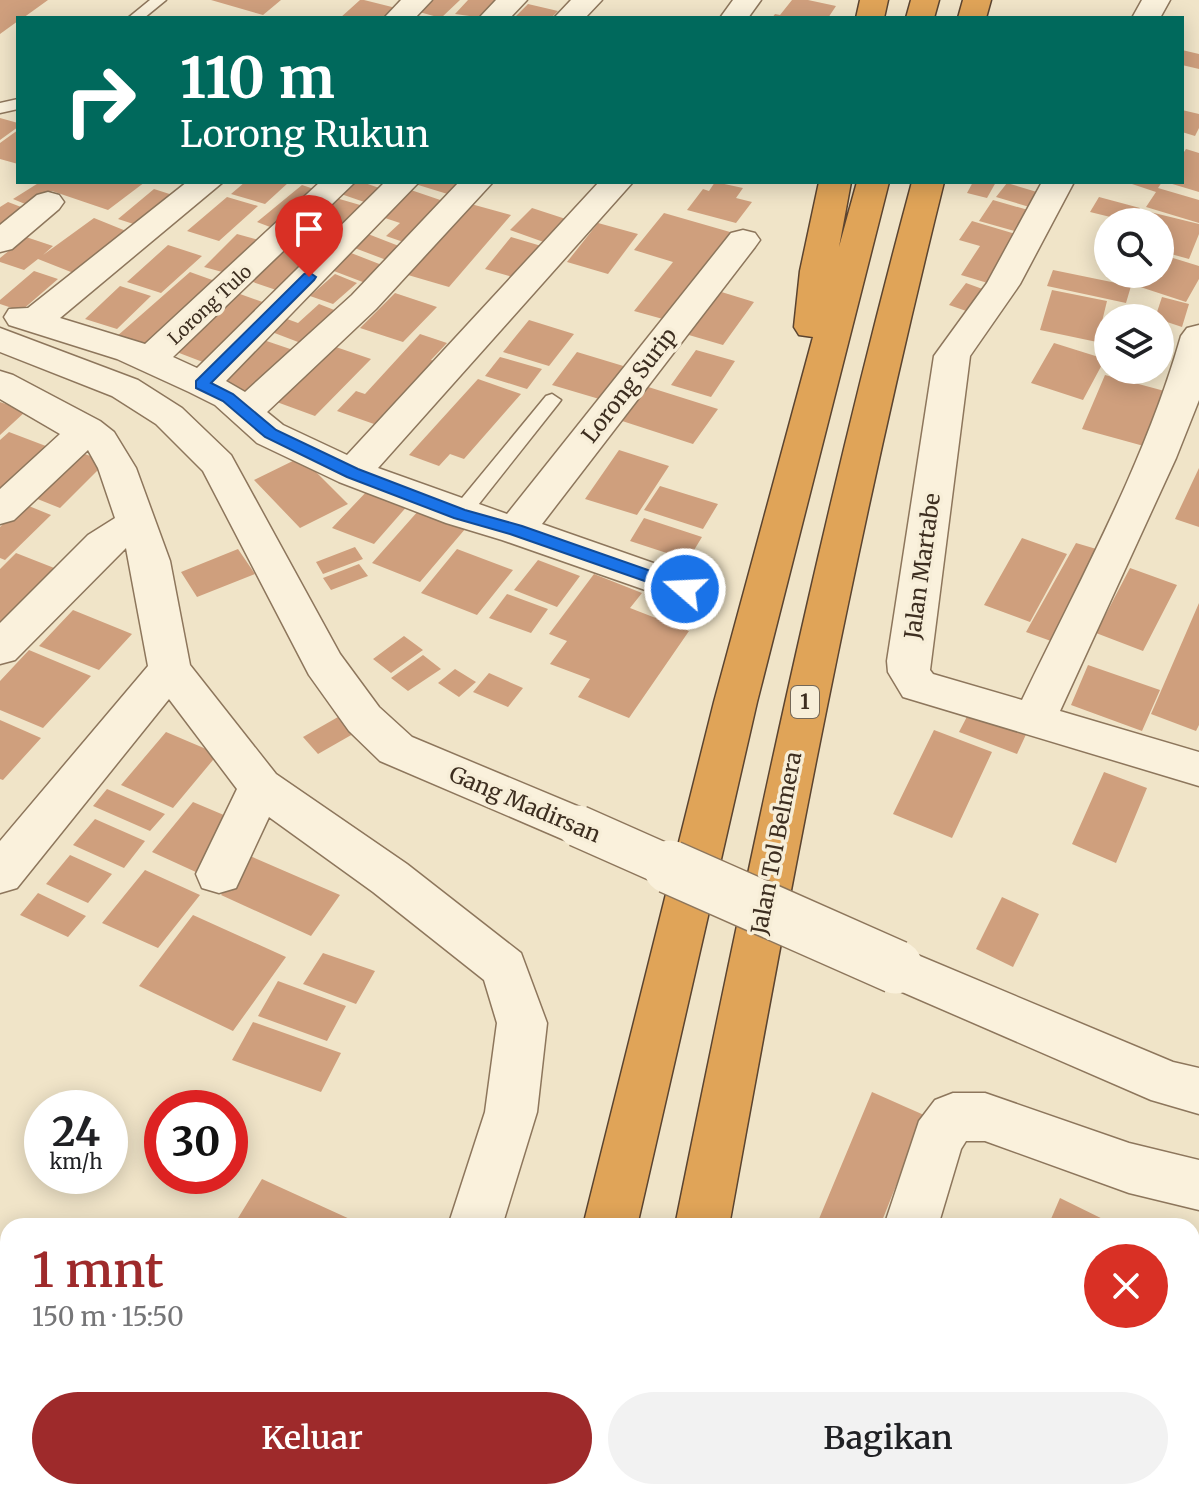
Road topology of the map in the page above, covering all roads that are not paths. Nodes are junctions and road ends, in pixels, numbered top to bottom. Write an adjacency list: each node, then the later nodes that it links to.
1 (159, 0): 5 (lane)
2 (418, 0): 6 (street)
3 (513, 0): 7 (street)
4 (588, 0): 8 (street)
5 (138, 16)
6 (400, 16)
7 (495, 16)
8 (570, 16)
9 (204, 184): 22 (street)
10 (337, 184): 24 (street, Lorong Tulo)
11 (401, 184): 26 (street)
12 (475, 184): 29 (street)
13 (615, 184): 31 (street)
14 (835, 184): 28 (highway)
15 (872, 184): 28 (highway)
16 (927, 184): 48 (highway, Jalan Tol Belmera / 1)
17 (1057, 184): 39 (street, Jalan Martabe)
18 (48, 202): 20 (street)
19 (743, 240): 35 (street, Lorong Surip)
20 (0, 242)
21 (0, 311): 22 (street)
22 (17, 330): 24 (street); 44 (street, Gang Madirsan, bridge)
23 (1199, 336): 39 (street)
24 (149, 360): 26 (street)
25 (0, 383): 30 (street)
26 (202, 384): 29 (street)
27 (552, 400): 33 (lane)
28 (810, 409): 47 (highway)
29 (246, 411): 31 (street)
30 (87, 430): 32 (street); 34 (street)
31 (352, 473): 33 (street)
32 (0, 511)
33 (460, 514): 35 (street)
34 (137, 522): 37 (street); 38 (street)
35 (516, 530): 36 (street)
36 (685, 589)
37 (0, 649)
38 (170, 669): 41 (street); 42 (street)
39 (1035, 719): 40 (street, Jalan Martabe)
40 (1199, 769)
41 (260, 787): 43 (street); 46 (street)
42 (0, 874)
43 (219, 874)
44 (1199, 1091)
45 (1199, 1185): 49 (street)
46 (478, 1218)
47 (612, 1218)
48 (704, 1218)
49 (913, 1218)

